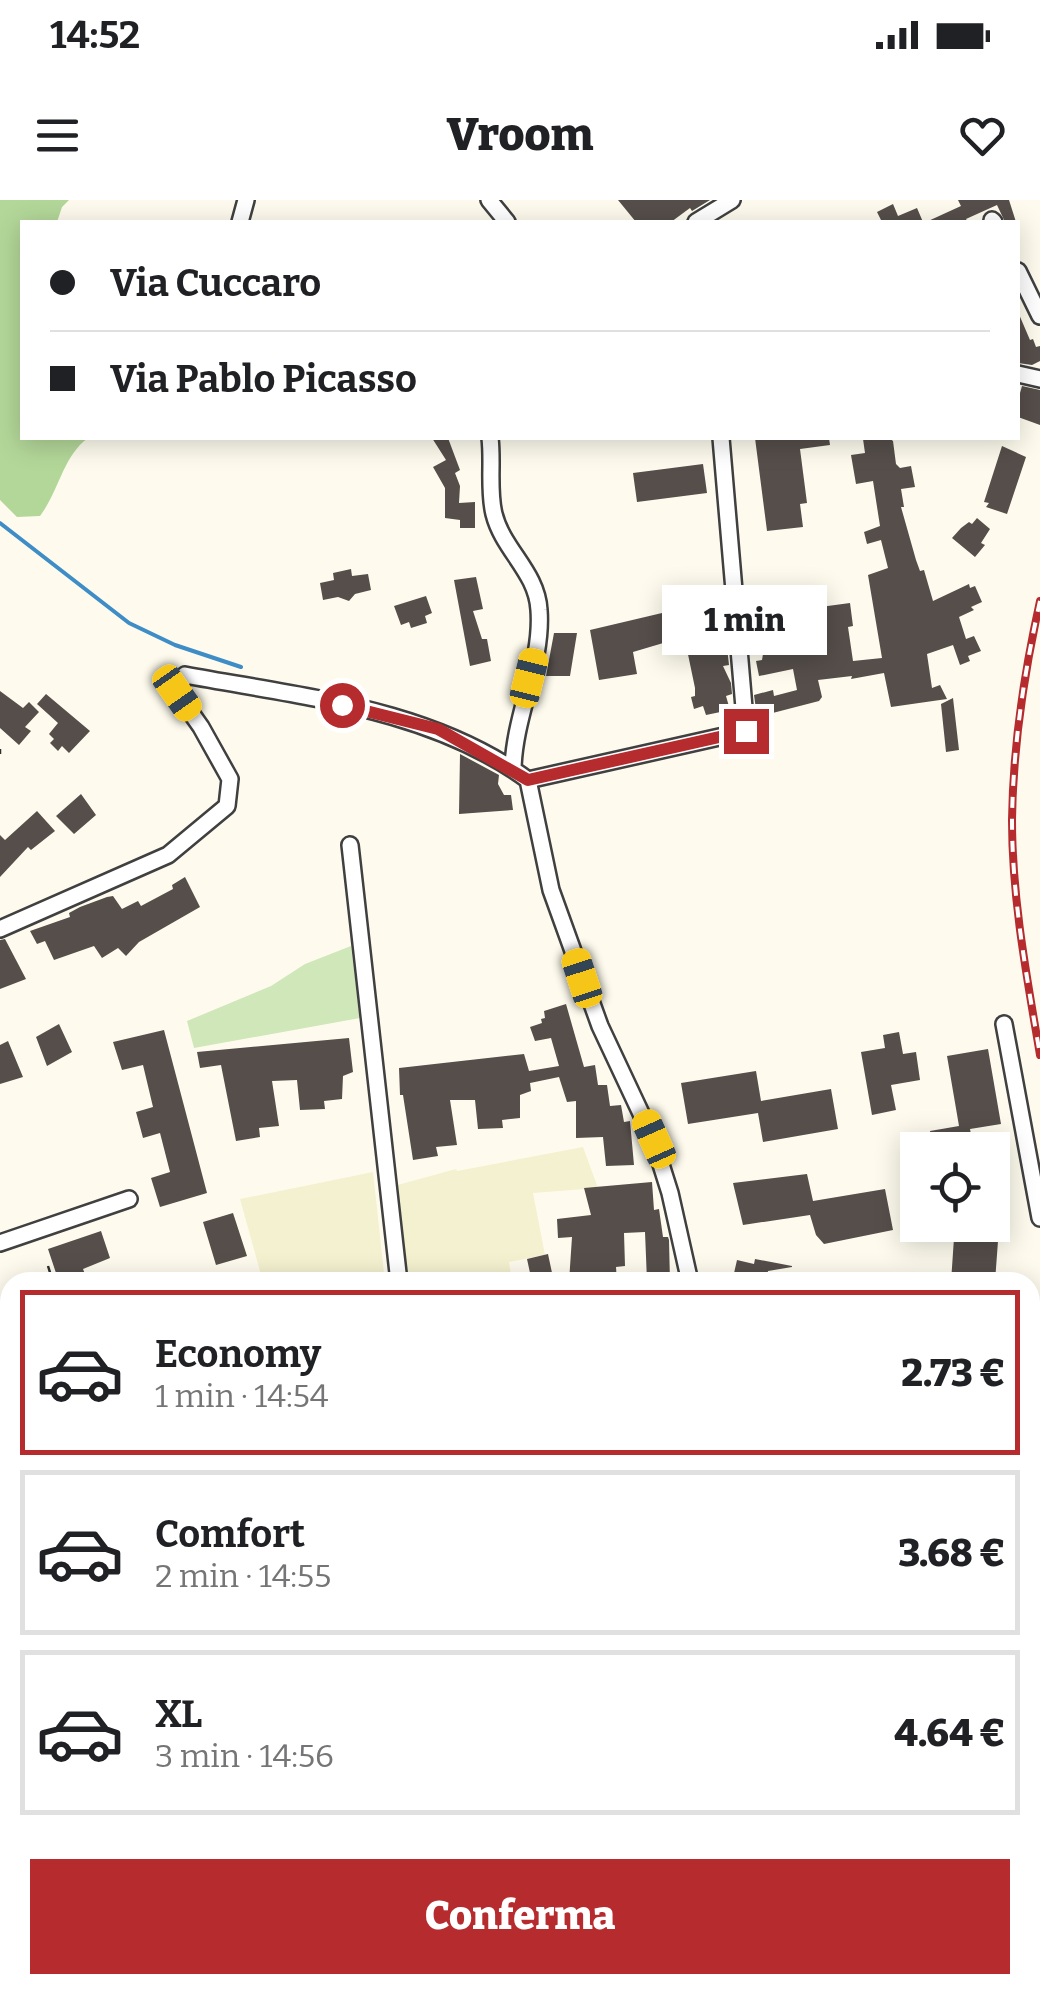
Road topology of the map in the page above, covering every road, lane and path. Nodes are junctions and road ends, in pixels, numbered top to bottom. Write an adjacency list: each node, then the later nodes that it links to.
1 (489, 200): 3 (street)
2 (732, 200): 4 (street)
3 (505, 220)
4 (699, 220)
5 (1020, 274): 6 (street)
6 (1040, 316)
7 (490, 440): 9 (street)
8 (721, 440): 10 (street)
9 (513, 769): 10 (street); 12 (street)
10 (528, 780): 20 (street)
11 (350, 845): 19 (street)
12 (0, 929)
13 (1004, 1024): 15 (street)
14 (129, 1199): 16 (street)
15 (1040, 1218)
16 (0, 1243)
17 (48, 1266): 18 (path)
18 (50, 1272)
19 (399, 1272)
20 (688, 1272)

